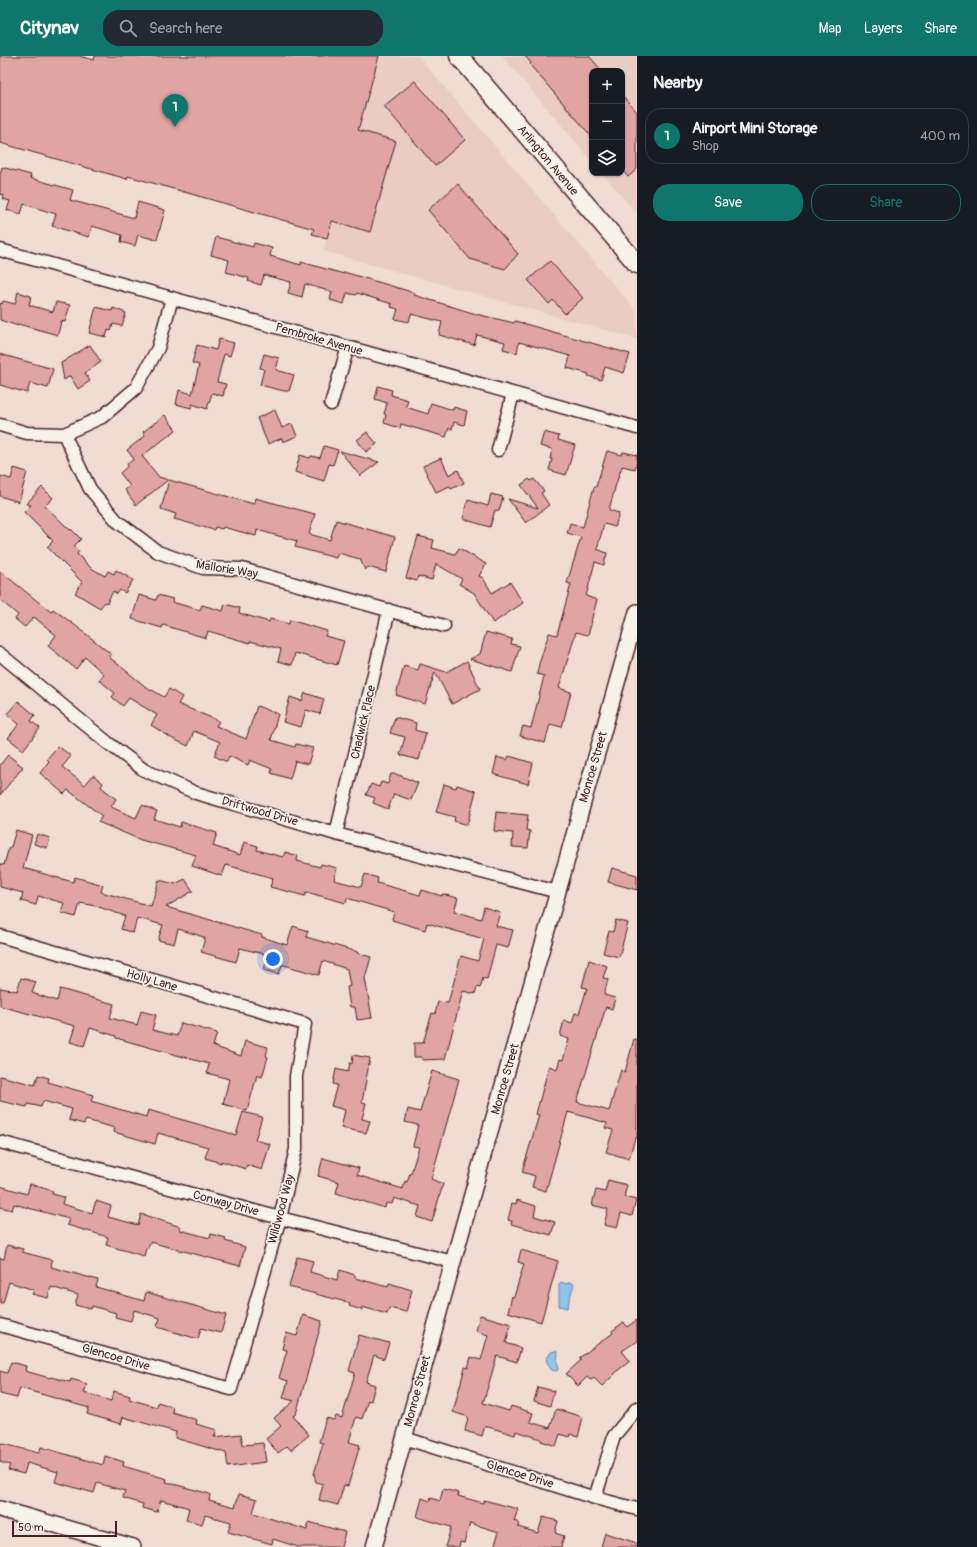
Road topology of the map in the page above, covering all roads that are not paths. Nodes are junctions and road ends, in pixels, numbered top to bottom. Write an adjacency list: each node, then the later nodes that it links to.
1 (460, 56): 3 (main road, Arlington Avenue)
2 (0, 250): 4 (street, Pembroke Avenue)
3 (637, 264)
4 (172, 298): 5 (street, Pembroke Avenue); 10 (street)
5 (348, 347): 6 (street, Pembroke Avenue); 7 (street)
6 (513, 394): 9 (street, Pembroke Avenue); 11 (street)
7 (331, 404)
8 (0, 425): 10 (street)
9 (637, 428)
10 (64, 434): 12 (street, Mallorie Way)
11 (498, 450)
12 (389, 610): 14 (street, Mallorie Way); 16 (street, Chadwick Place)
13 (637, 612): 17 (street, Monroe Street)
14 (444, 626)
15 (2, 661): 16 (street, Driftwood Drive)
16 (336, 834): 17 (street, Driftwood Drive)
17 (558, 892): 22 (street, Monroe Street)
18 (0, 936): 19 (street, Holly Lane)
19 (305, 1024): 21 (street, Wildwood Way)
20 (0, 1142): 21 (street, Conway Drive)
21 (280, 1218): 22 (street, Conway Drive); 24 (street, Wildwood Way)
22 (453, 1262): 26 (street, Monroe Street)
23 (0, 1324): 24 (street, Glencoe Drive)
24 (231, 1389)
25 (637, 1408): 27 (street)
26 (404, 1438): 27 (street, Glencoe Drive); 31 (street, Monroe Street)
27 (595, 1498): 28 (street, Glencoe Drive)
28 (637, 1509)
29 (0, 1510): 30 (street)
30 (133, 1547)
31 (374, 1547)

